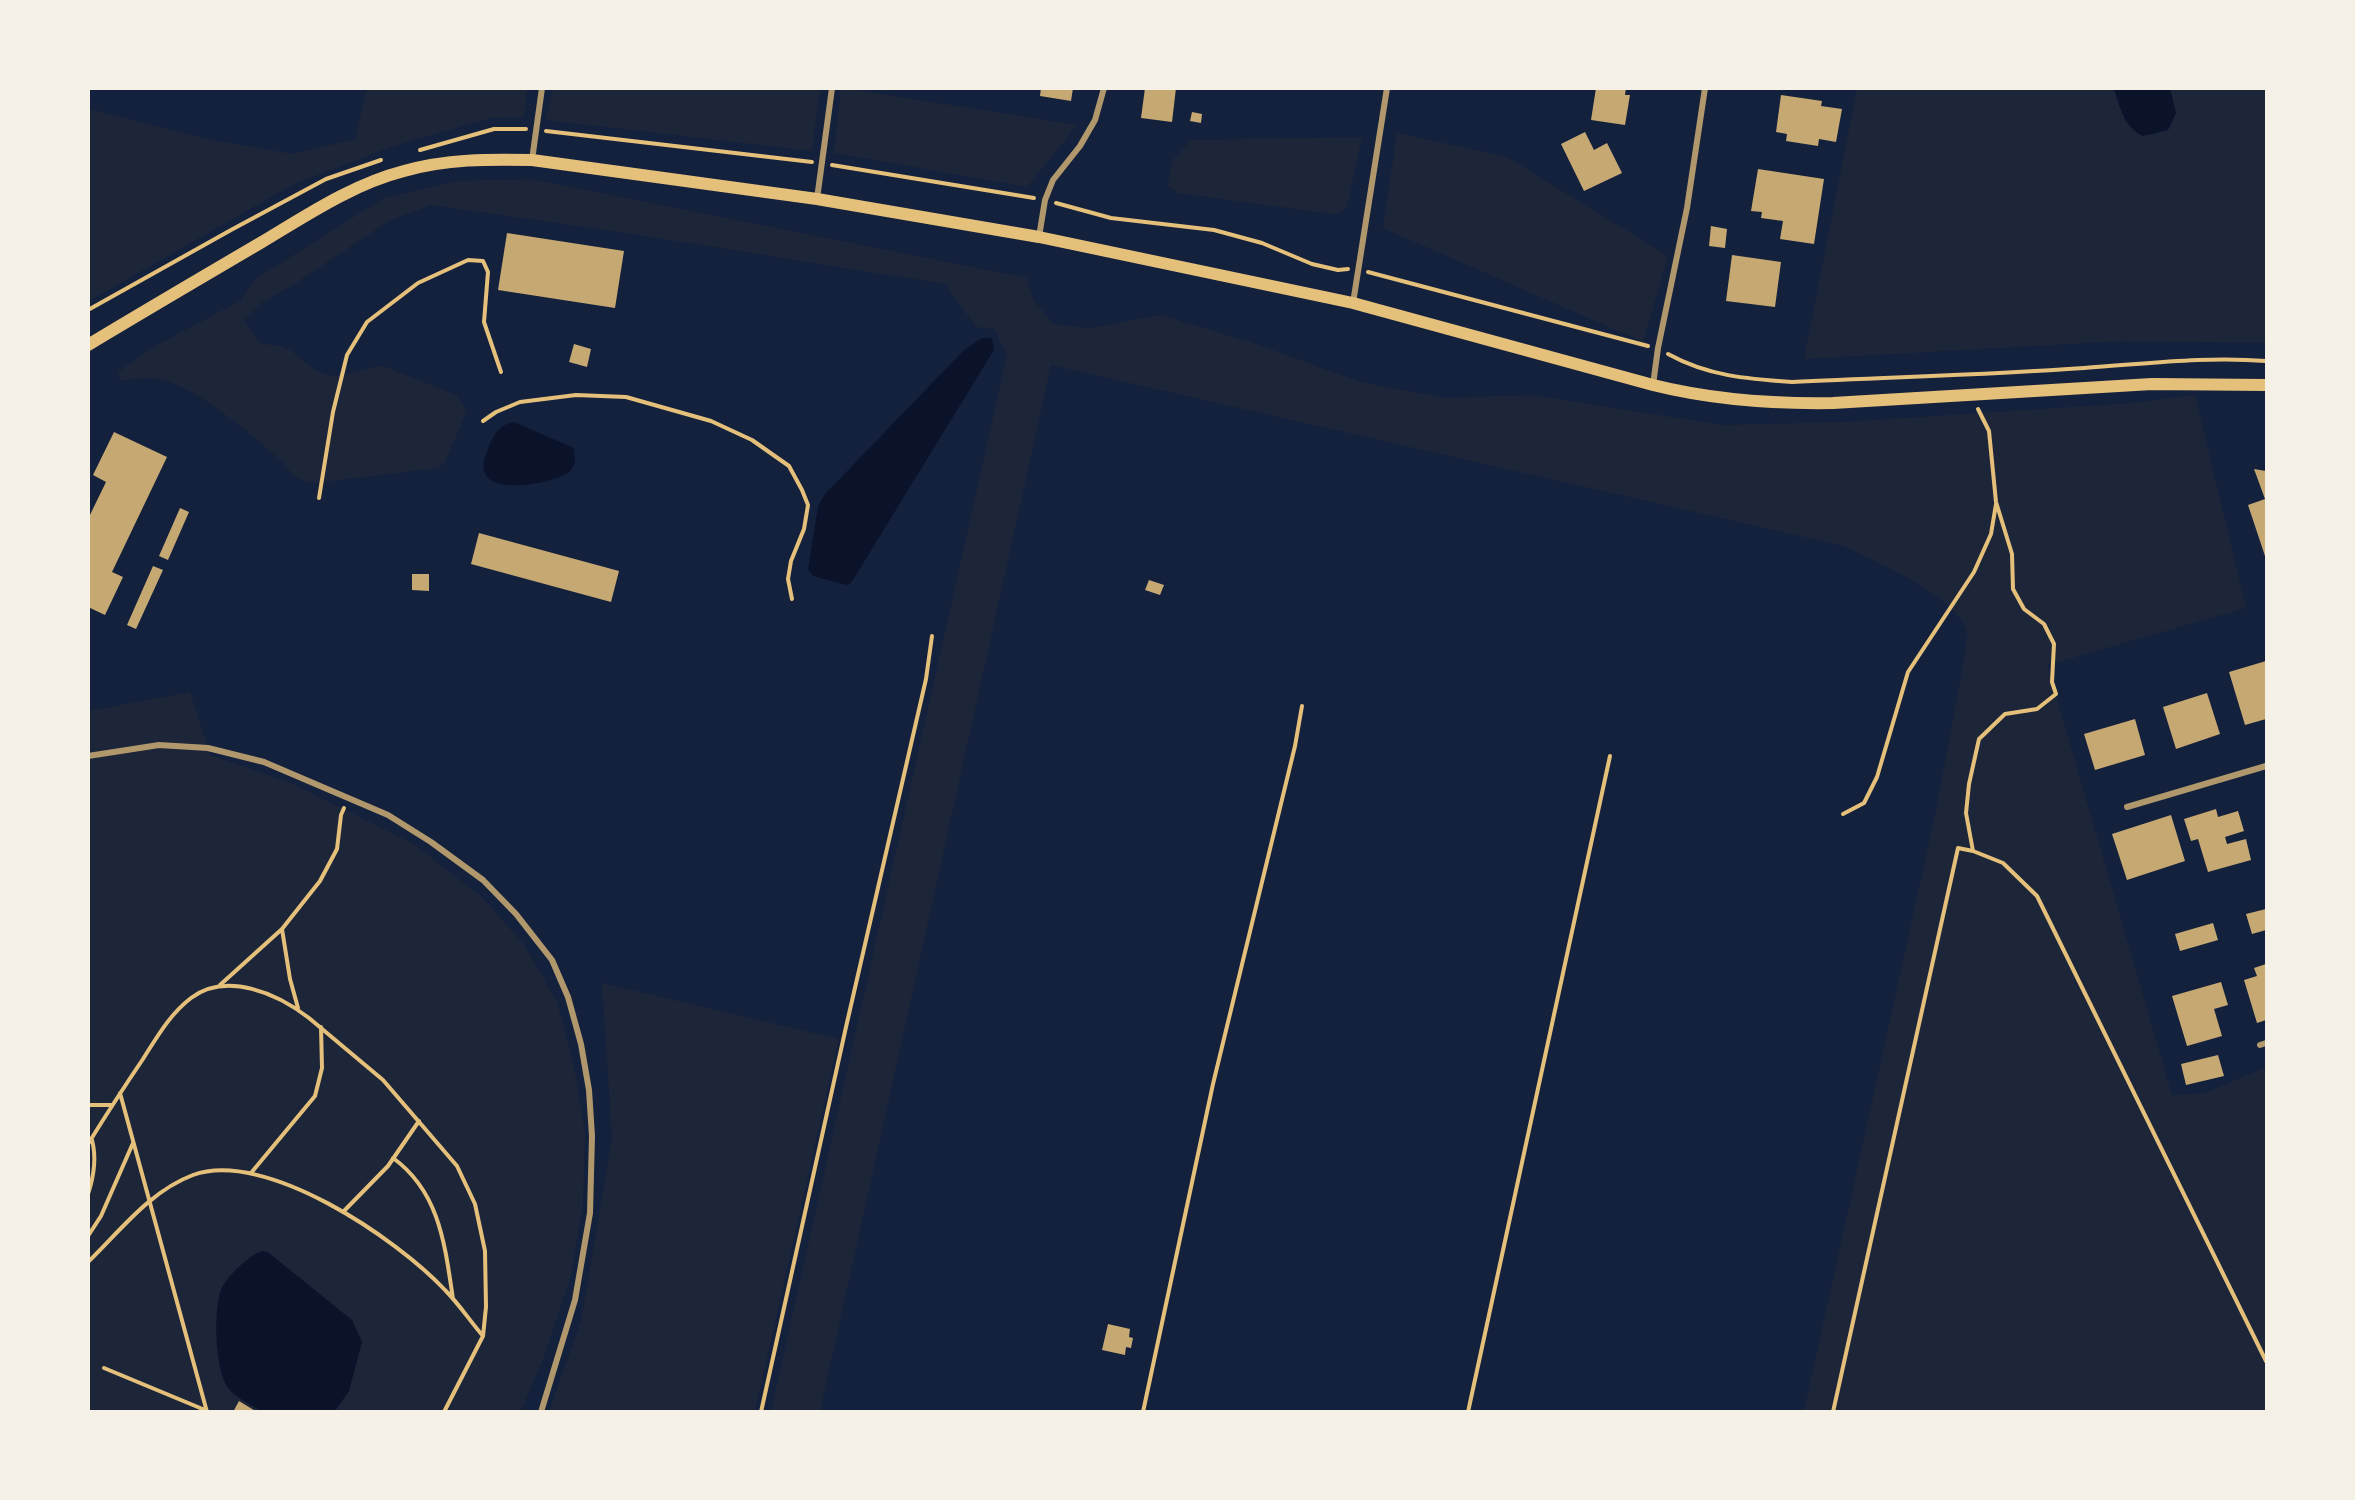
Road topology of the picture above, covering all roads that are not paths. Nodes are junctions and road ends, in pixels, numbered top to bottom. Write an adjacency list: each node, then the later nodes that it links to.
1 (542, 88): 6 (street)
2 (832, 88): 7 (street)
3 (1104, 88): 8 (street)
4 (1387, 88): 9 (street)
5 (1705, 88): 11 (street)
6 (532, 160): 7 (main road); 10 (main road)
7 (817, 200): 8 (main road)
8 (1039, 237): 9 (main road)
9 (1353, 303): 11 (main road)
10 (88, 345)
11 (1653, 385): 12 (main road)
12 (2266, 385)
13 (88, 756): 16 (street)
14 (2266, 766): 15 (street)
15 (2127, 807)
16 (541, 1412)

